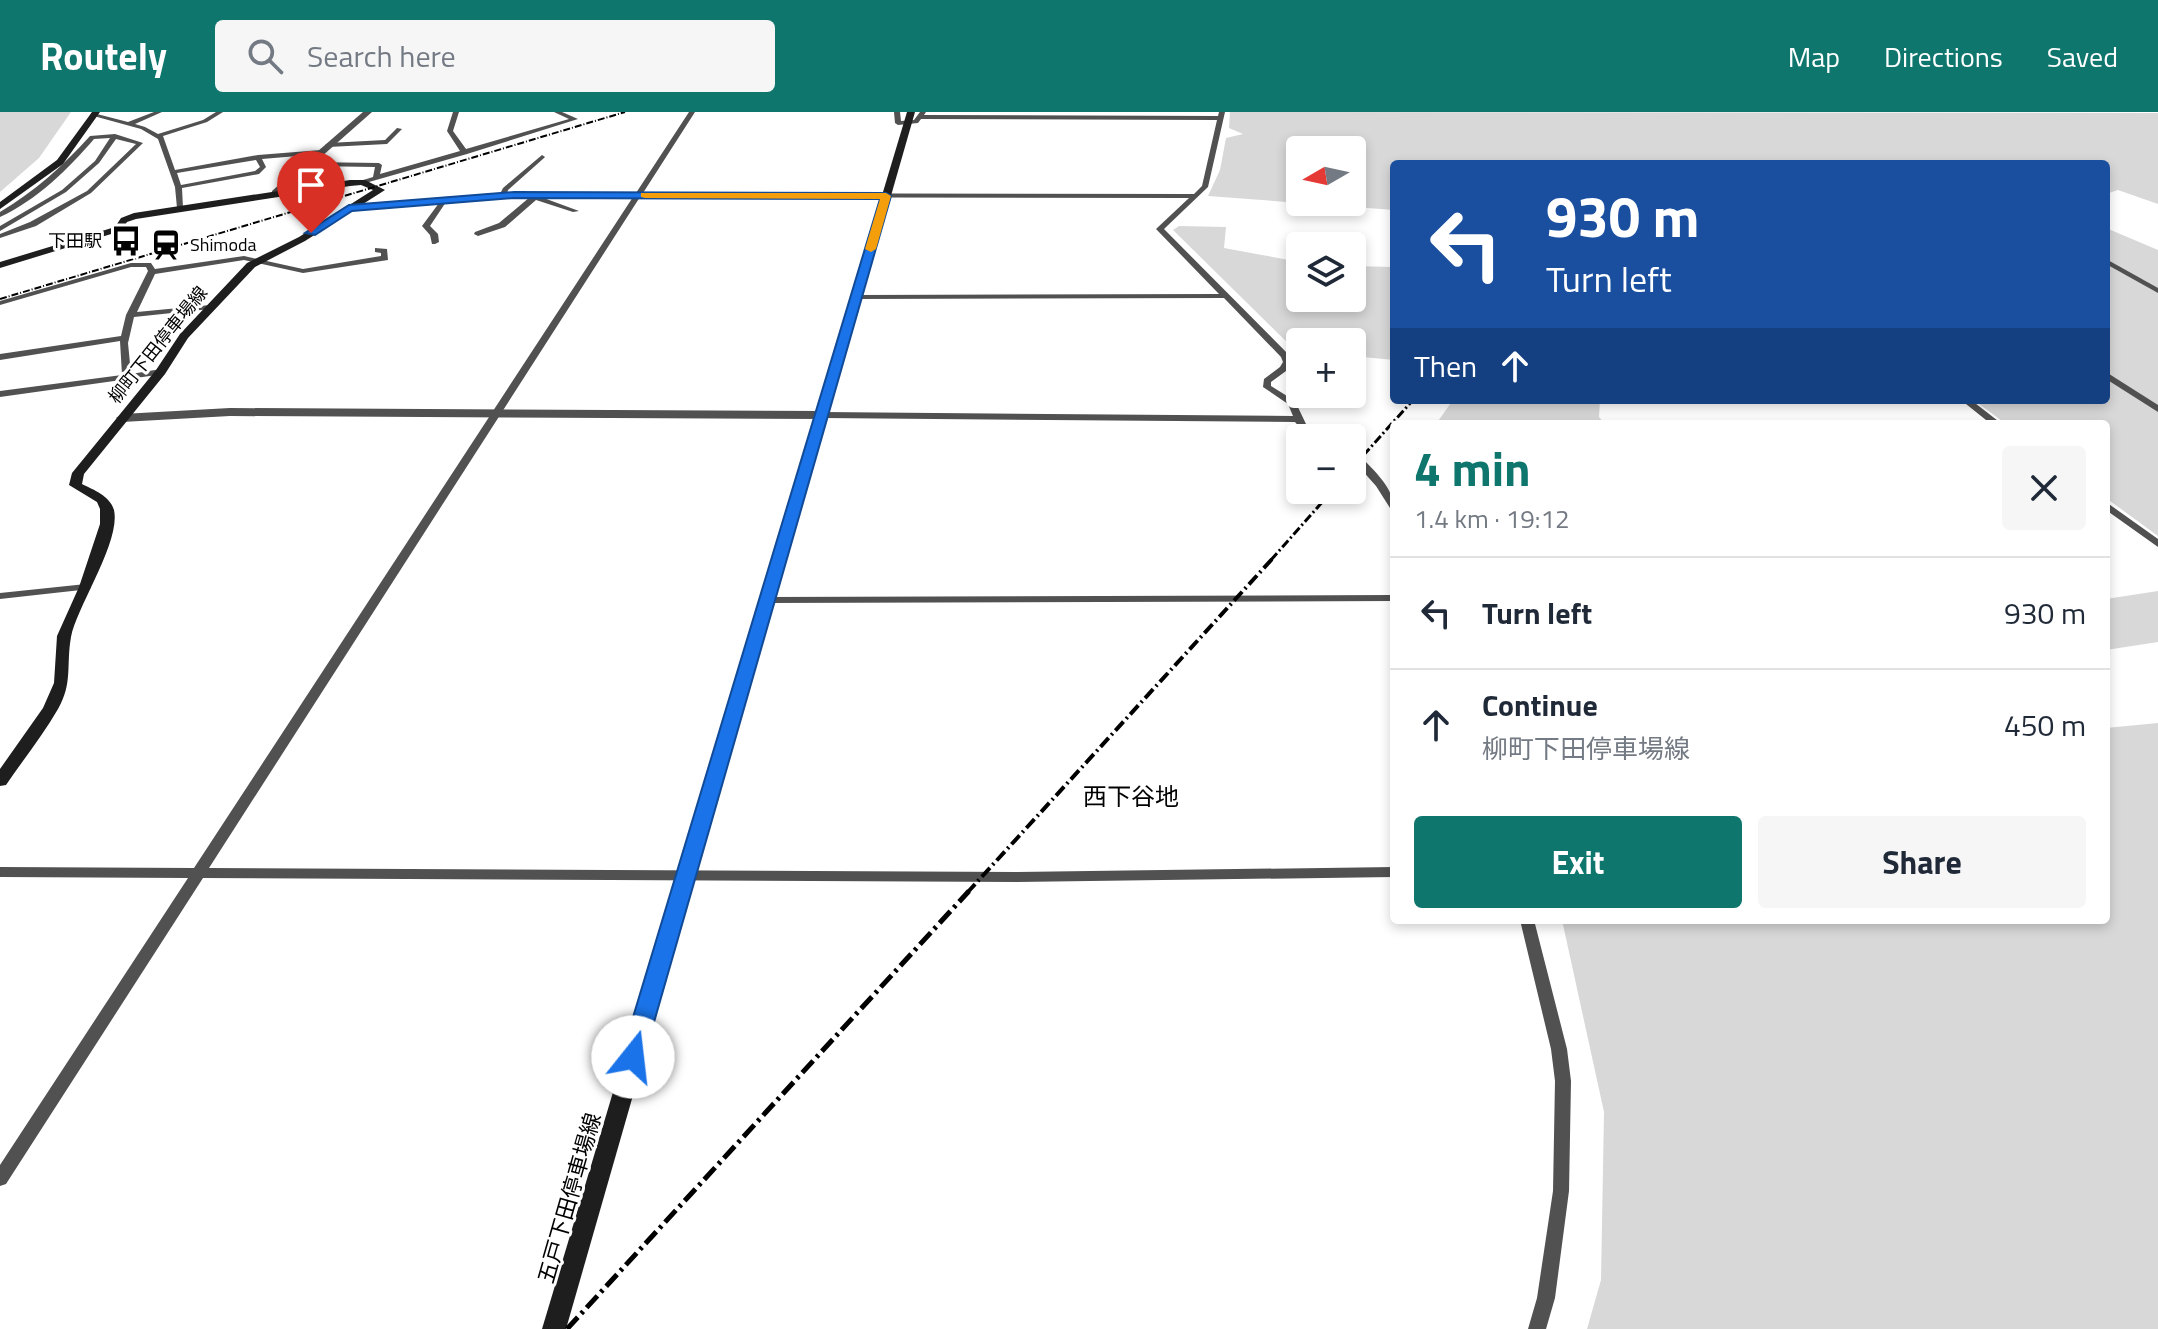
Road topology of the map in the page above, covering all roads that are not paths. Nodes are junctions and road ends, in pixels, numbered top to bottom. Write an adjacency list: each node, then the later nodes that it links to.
1 (159, 112): 10 (street)
2 (220, 112): 13 (street)
3 (368, 112): 17 (street)
4 (456, 112): 18 (street)
5 (557, 112): 18 (street)
6 (692, 112): 34 (street)
7 (95, 113): 10 (street); 42 (main road)
8 (912, 115): 9 (street); 37 (main road, 五戸下田停車場線)
9 (1221, 115): 38 (street)
10 (129, 124): 13 (street)
11 (399, 129): 17 (street)
12 (115, 136): 14 (street); 15 (street); 16 (street)
13 (158, 136): 14 (street); 24 (street)
14 (140, 143): 15 (street); 25 (street)
15 (105, 147): 16 (street); 21 (street)
16 (83, 148): 23 (street)
17 (325, 148): 19 (street); 22 (street)
18 (465, 153): 28 (street)
19 (258, 157): 24 (street); 30 (street)
20 (542, 157): 35 (street)
21 (96, 163): 23 (street); 26 (street)
22 (309, 164): 28 (street); 31 (street)
23 (70, 165): 27 (street)
24 (173, 172): 30 (street)
25 (108, 175): 26 (street); 45 (street)
26 (81, 176): 27 (street); 33 (street)
27 (55, 177): 32 (street)
28 (376, 179): 29 (street)
29 (362, 182): 31 (main road); 41 (main road, 柳町下田停車場線)
30 (178, 187): 40 (street)
31 (275, 193): 40 (main road)
32 (34, 195): 33 (street); 42 (street)
33 (58, 195): 44 (street)
34 (638, 195): 36 (street); 37 (street); 67 (street)
35 (503, 196): 36 (street); 39 (street)
36 (536, 196): 43 (street); 46 (street)
37 (886, 196): 38 (street); 55 (main road, 五戸下田停車場線)
38 (1196, 196): 54 (street)
39 (444, 201): 41 (street); 47 (street)
40 (180, 208): 51 (main road)
41 (349, 208): 49 (main road, 柳町下田停車場線)
42 (2, 211): 44 (street)
43 (575, 211)
44 (29, 213): 45 (street)
45 (0, 232)
46 (478, 234)
47 (435, 242)
48 (378, 250): 49 (street)
49 (258, 260): 52 (street); 57 (main road, 柳町下田停車場線)
50 (2110, 263): 53 (street)
51 (0, 265)
52 (152, 272): 56 (street); 58 (street)
53 (2158, 291)
54 (1223, 296): 55 (street); 70 (street)
55 (857, 297): 68 (main road, 五戸下田停車場線)
56 (0, 303)
57 (210, 307): 58 (street); 61 (main road, 柳町下田停車場線)
58 (130, 315): 59 (street)
59 (122, 338): 60 (street); 62 (street)
60 (0, 357)
61 (161, 372): 62 (street); 69 (main road, 柳町下田停車場線)
62 (127, 376): 64 (street)
63 (2110, 378): 66 (street)
64 (0, 394)
65 (1970, 404): 71 (street)
66 (2158, 409)
67 (494, 415): 68 (street); 69 (street); 84 (street)
68 (823, 415): 70 (street); 80 (main road, 五戸下田停車場線)
69 (122, 418): 77 (main road, 柳町下田停車場線)
70 (1295, 419): 72 (street)
71 (1992, 420)
72 (1300, 424)
73 (1366, 468): 74 (street)
74 (1390, 500)
75 (2110, 508): 76 (street)
76 (2158, 544)
77 (86, 587): 78 (street); 81 (main road, 柳町下田停車場線)
78 (0, 596)
79 (1390, 598): 80 (street)
80 (767, 600): 85 (main road, 五戸下田停車場線)
81 (0, 781)
82 (0, 872): 84 (street)
83 (1390, 872): 85 (street)
84 (199, 873): 85 (street); 87 (street)
85 (685, 875): 88 (main road, 五戸下田停車場線)
86 (1528, 924): 89 (street)
87 (0, 1179)
88 (554, 1329)
89 (1537, 1329)

